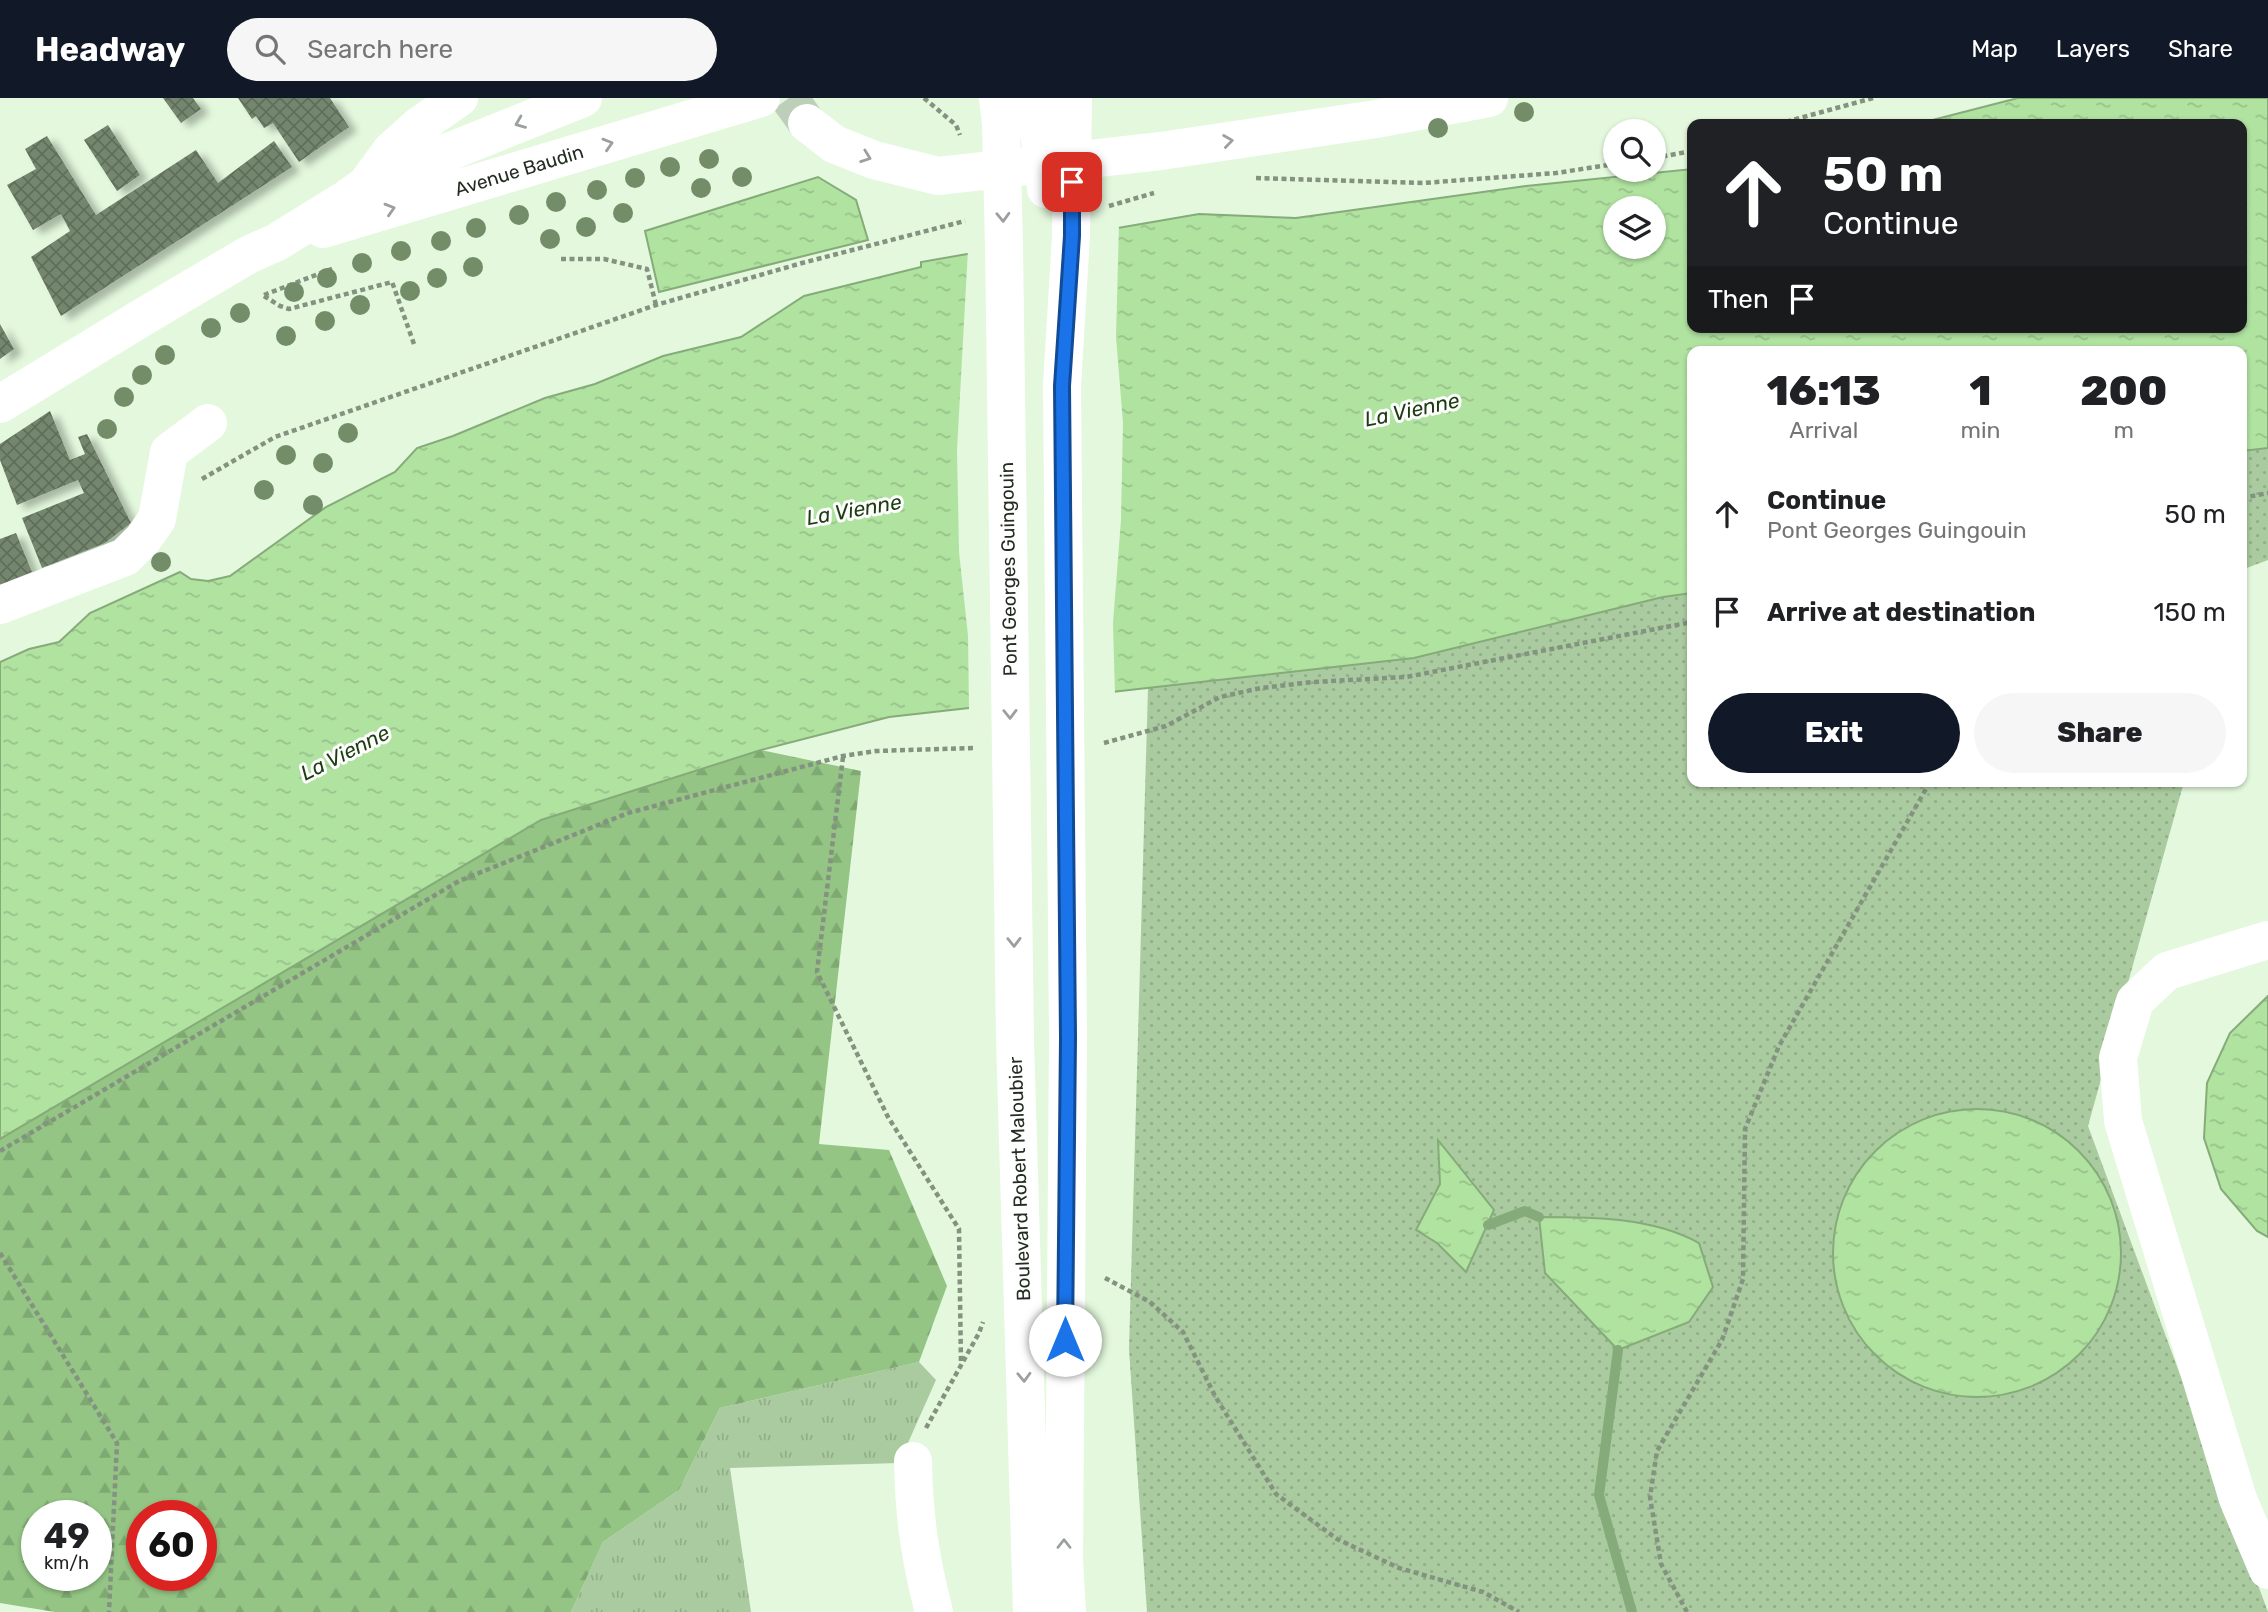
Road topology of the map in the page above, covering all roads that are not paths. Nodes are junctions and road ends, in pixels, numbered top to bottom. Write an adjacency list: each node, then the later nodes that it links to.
1 (459, 98): 9 (main road)
2 (583, 98): 9 (main road, Avenue Baudin, one-way to 9)
3 (761, 98): 10 (main road, Avenue Baudin, one-way to 3)
4 (1035, 98): 11 (main road)
5 (1489, 98): 8 (main road, one-way to 5)
6 (1073, 99): 11 (main road)
7 (993, 107): 16 (main road, Pont Georges Guingouin, one-way to 16)
8 (807, 123)
9 (366, 185): 10 (main road)
10 (277, 242): 12 (main road)
11 (1062, 386): 21 (main road, one-way to 11)
12 (0, 404)
13 (208, 423): 14 (main road)
14 (0, 605)
15 (2268, 940): 18 (main road)
16 (1015, 1039): 20 (main road, Boulevard Robert Maloubier, one-way to 20)
17 (912, 1461): 19 (main road)
18 (2268, 1570)
19 (934, 1612)
20 (1032, 1612)
21 (1067, 1612)

